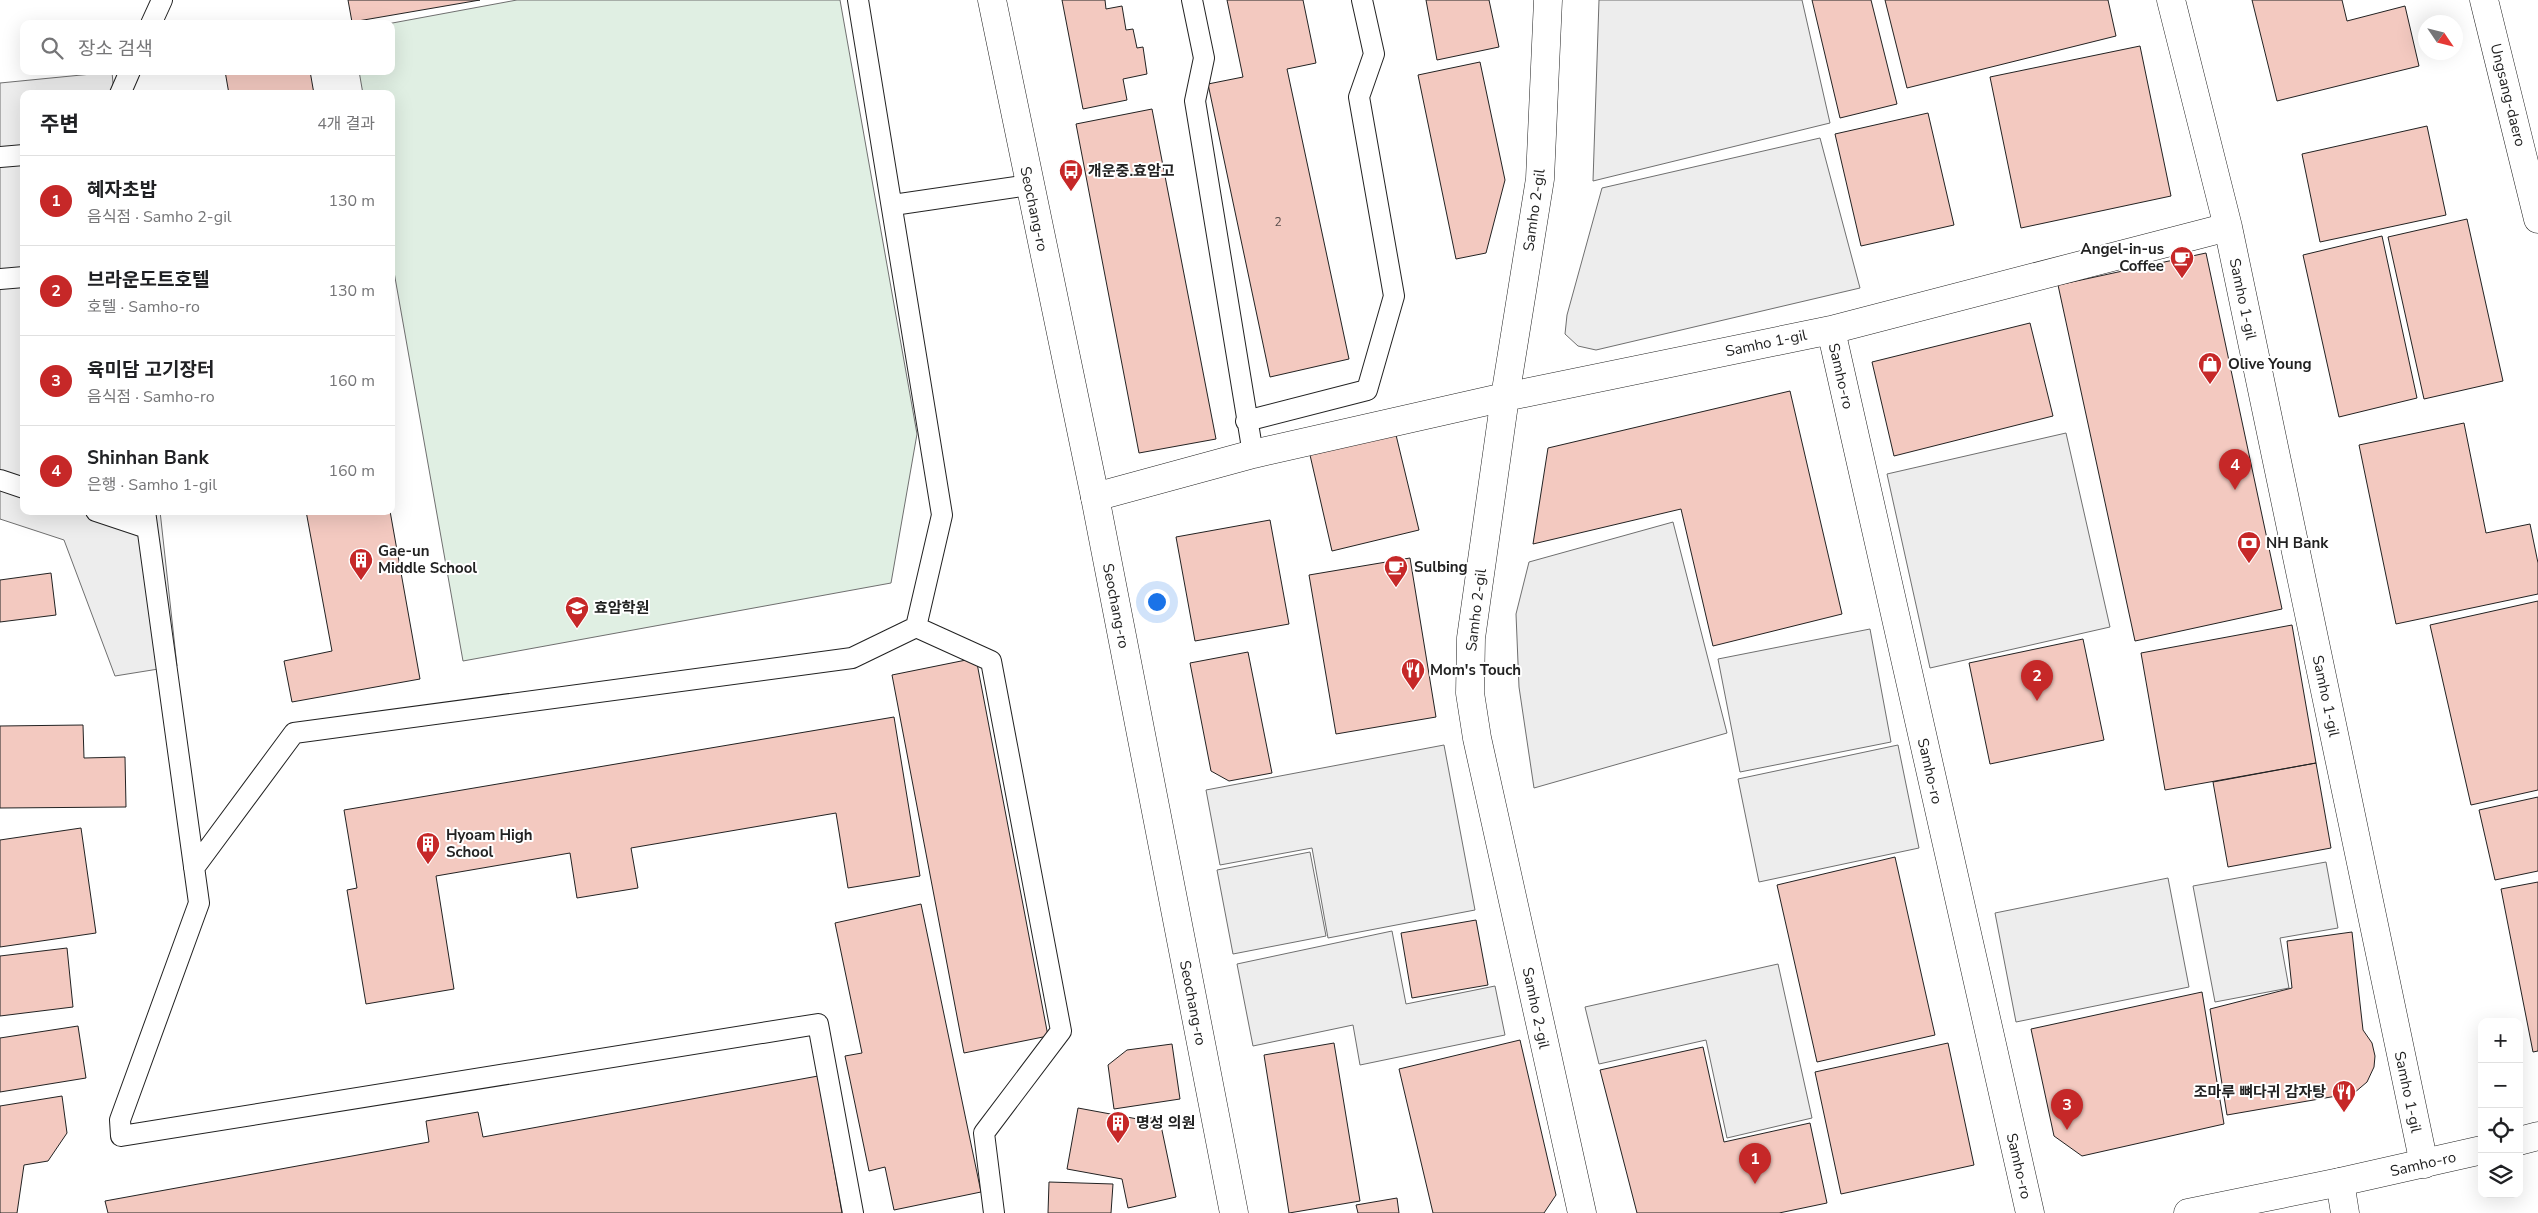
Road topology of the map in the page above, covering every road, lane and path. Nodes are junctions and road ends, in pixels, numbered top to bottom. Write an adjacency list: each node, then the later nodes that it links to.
1 (162, 0): 9 (lane)
2 (858, 0): 15 (lane)
3 (992, 0): 14 (street, Seochang-ro)
4 (1192, 0): 22 (lane)
5 (1362, 0): 22 (lane)
6 (1548, 0): 21 (street, Samho 2-gil)
7 (2171, 0): 17 (street, Samho 1-gil)
8 (2484, 0): 16 (street, Ungsang-daero)
9 (153, 20)
10 (128, 75): 11 (lane)
11 (122, 90)
12 (20, 156): 13 (lane)
13 (0, 158)
14 (1028, 185): 15 (lane); 26 (street, Seochang-ro)
15 (893, 205): 29 (lane)
16 (2538, 219)
17 (2228, 227): 20 (street, Samho 1-gil); 34 (street, Samho 1-gil)
18 (20, 277): 19 (lane)
19 (0, 279)
20 (1831, 330): 21 (street, Samho 1-gil); 40 (street, Samho-ro)
21 (1505, 397): 23 (street, Samho 1-gil); 39 (street, Samho 2-gil)
22 (1246, 421): 23 (lane)
23 (1253, 454): 26 (street, Samho 1-gil)
24 (0, 480): 25 (lane)
25 (20, 487)
26 (1095, 497): 38 (street, Seochang-ro)
27 (118, 515): 28 (lane)
28 (146, 520): 30 (lane)
29 (916, 627): 30 (lane); 37 (lane)
30 (194, 868): 36 (lane)
31 (2538, 1136): 32 (street)
32 (2523, 1140)
33 (2478, 1151): 34 (street, Samho-ro)
34 (2424, 1164): 35 (street, Samho-ro)
35 (2340, 1182): 41 (street, Samho-ro); 42 (street)
36 (853, 1213)
37 (994, 1213)
38 (1234, 1213)
39 (1582, 1213)
40 (2030, 1213)
41 (2188, 1213)
42 (2345, 1213)

